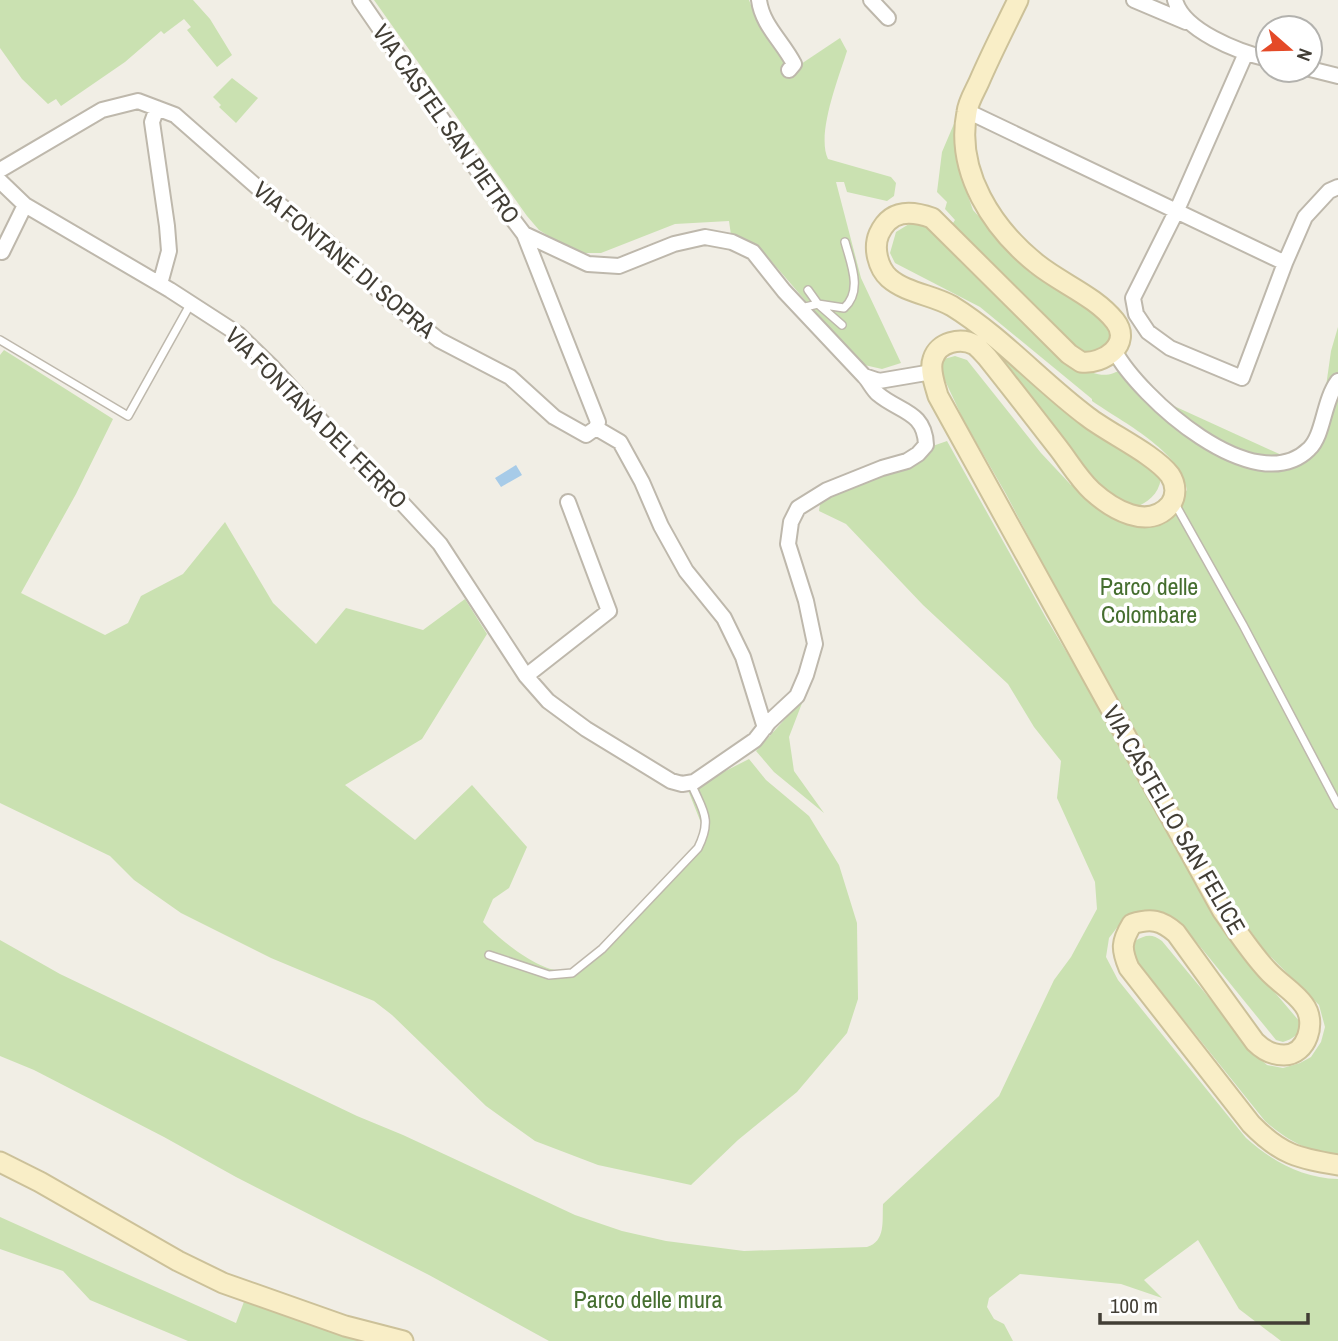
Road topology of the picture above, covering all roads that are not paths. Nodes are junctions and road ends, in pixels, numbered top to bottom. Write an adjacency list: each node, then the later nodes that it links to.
1 (360, 0): 19 (street, VIA CASTEL SAN PIETRO)
2 (760, 0): 11 (street)
3 (872, 0): 7 (street)
4 (1018, 0): 13 (street)
5 (1134, 0): 8 (street)
6 (1175, 0): 8 (street)
7 (888, 18)
8 (1187, 23): 9 (street)
9 (1246, 53): 10 (street); 18 (street)
10 (1254, 55)
11 (789, 70)
12 (157, 108): 14 (street); 23 (street); 34 (street, VIA FONTANE DI SOPRA)
13 (967, 111): 18 (street); 30 (street)
14 (0, 170)
15 (0, 181): 17 (street, VIA FONTANA DEL FERRO)
16 (1338, 187): 22 (street)
17 (20, 201): 21 (street); 23 (street, VIA FONTANA DEL FERRO)
18 (1177, 210): 22 (street); 22 (street)
19 (524, 234): 27 (street, VIA CASTEL SAN PIETRO); 34 (street)
20 (845, 242): 26 (lane)
21 (2, 252)
22 (1286, 262)
23 (160, 284): 25 (street, VIA FONTANA DEL FERRO)
24 (808, 290): 26 (lane)
25 (191, 303): 29 (lane); 37 (street, VIA FONTANA DEL FERRO)
26 (818, 304): 27 (lane); 28 (lane)
27 (800, 309): 32 (street, VIA CASTEL SAN PIETRO)
28 (842, 325)
29 (0, 340)
30 (1114, 350): 33 (street); 35 (street)
31 (932, 372): 32 (street); 35 (street); 43 (street, VIA CASTELLO SAN FELICE)
32 (864, 376): 38 (street, VIA CASTEL SAN PIETRO)
33 (1338, 381)
34 (596, 428): 38 (street, VIA FONTANE DI SOPRA)
35 (1173, 501): 40 (lane)
36 (568, 502): 37 (street)
37 (526, 676): 39 (street, VIA FONTANA DEL FERRO)
38 (765, 728): 39 (street)
39 (691, 783): 41 (lane)
40 (1338, 805)
41 (489, 955)
42 (0, 1162): 44 (street)
43 (1338, 1165)
44 (403, 1341)

